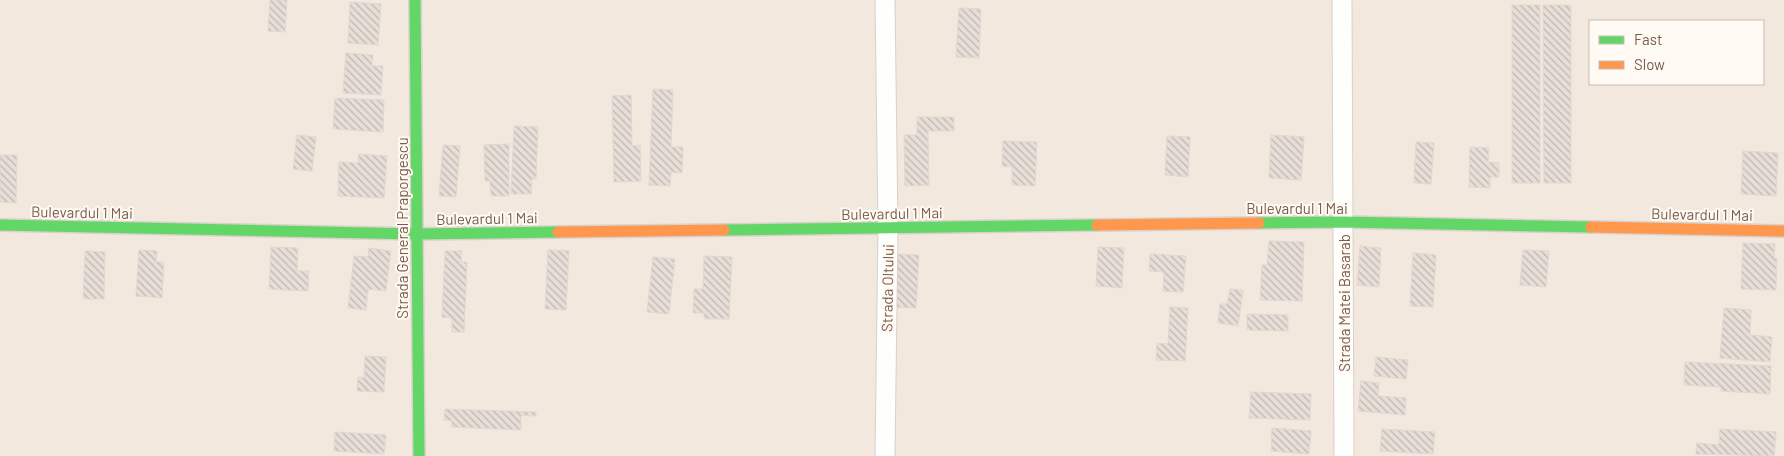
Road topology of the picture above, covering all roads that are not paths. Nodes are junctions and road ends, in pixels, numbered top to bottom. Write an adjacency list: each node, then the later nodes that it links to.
1 (415, 0): 8 (street, Strada General Praporgescu)
2 (885, 0): 6 (street, Strada Oltului)
3 (1342, 0): 4 (street, Strada Matei Basarab)
4 (1343, 222): 6 (street, Bulevardul 1 Mai); 7 (street, Bulevardul 1 Mai); 11 (street, Strada Matei Basarab)
5 (0, 225): 8 (street, Bulevardul 1 Mai)
6 (888, 228): 8 (street, Bulevardul 1 Mai); 10 (street, Strada Oltului)
7 (1784, 231)
8 (416, 234): 9 (street, Strada General Praporgescu)
9 (419, 456)
10 (885, 456)
11 (1344, 456)

